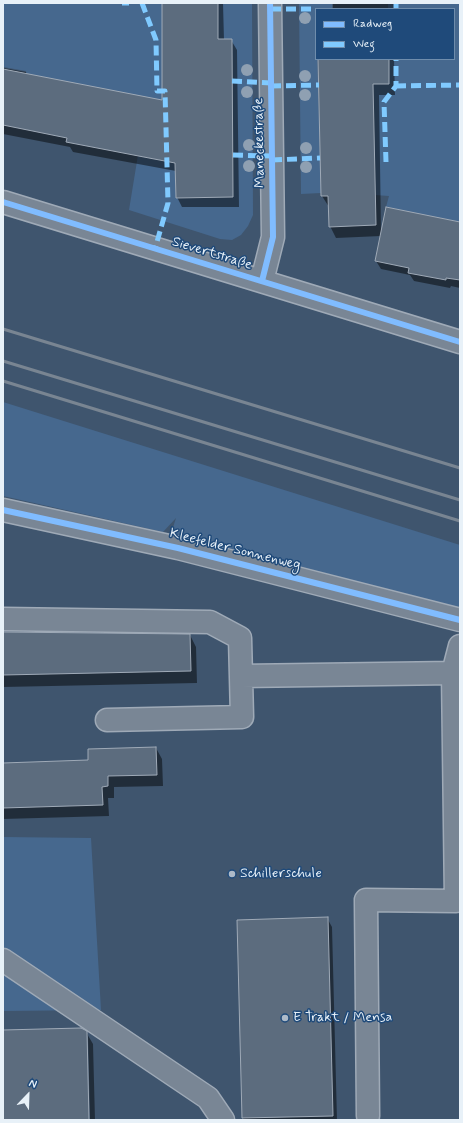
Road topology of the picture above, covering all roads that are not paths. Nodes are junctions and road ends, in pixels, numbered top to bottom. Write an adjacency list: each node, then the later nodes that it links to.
1 (270, 3): 3 (street, Maneckestraße)
2 (3, 202): 3 (street, Sievertstraße)
3 (262, 281): 4 (street, Sievertstraße)
4 (460, 342)
5 (3, 510): 7 (street, Kleefelder Sonnenweg)
6 (3, 619): 10 (street)
7 (460, 620)
8 (460, 646): 9 (street)
9 (453, 674): 10 (street); 12 (street)
10 (241, 676): 11 (street)
11 (107, 720)
12 (458, 902): 14 (street)
13 (3, 960): 15 (street)
14 (368, 1116)
15 (223, 1120)

